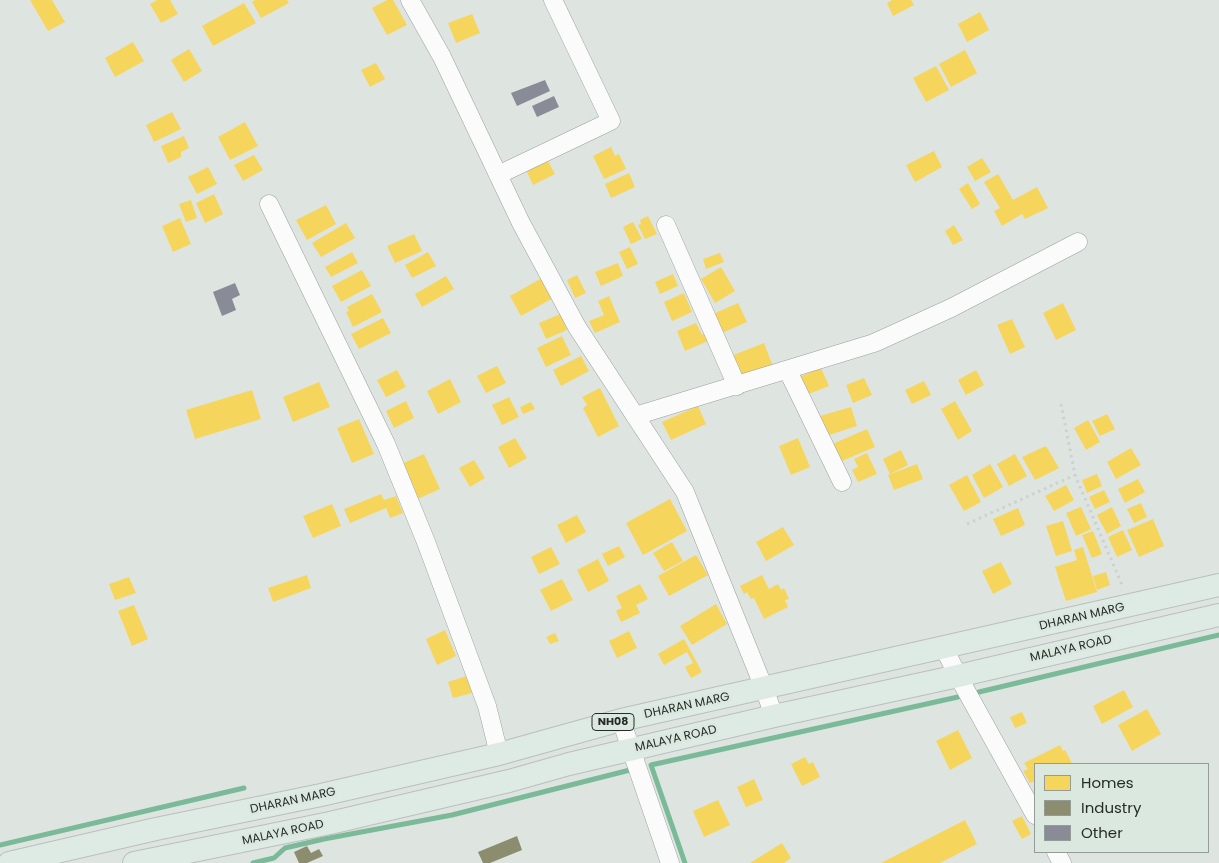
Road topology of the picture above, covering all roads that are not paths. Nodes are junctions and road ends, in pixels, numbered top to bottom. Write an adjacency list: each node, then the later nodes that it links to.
1 (410, 0): 3 (street)
2 (553, 0): 3 (street)
3 (498, 175): 9 (street)
4 (269, 204): 19 (street)
5 (666, 225): 8 (street)
6 (1078, 242): 7 (street)
7 (788, 371): 8 (street); 10 (street)
8 (736, 386): 9 (street)
9 (635, 416): 15 (street)
10 (842, 482)
11 (1219, 585): 13 (main road, DHARAN MARG / NH08)
12 (1219, 615): 14 (main road, MALAYA ROAD / NH08)
13 (944, 648): 14 (street); 15 (main road, DHARAN MARG / NH08)
14 (958, 676): 16 (main road, MALAYA ROAD / NH08); 20 (street)
15 (764, 688): 16 (street); 17 (main road, DHARAN MARG / NH08)
16 (774, 716): 18 (main road, MALAYA ROAD / NH08)
17 (621, 720): 18 (street); 19 (main road, DHARAN MARG / NH08)
18 (630, 750): 22 (main road, MALAYA ROAD / NH08); 23 (street)
19 (499, 754): 21 (main road, DHARAN MARG / NH08)
20 (1034, 813)
21 (9, 863)
22 (134, 863)
23 (670, 863)

